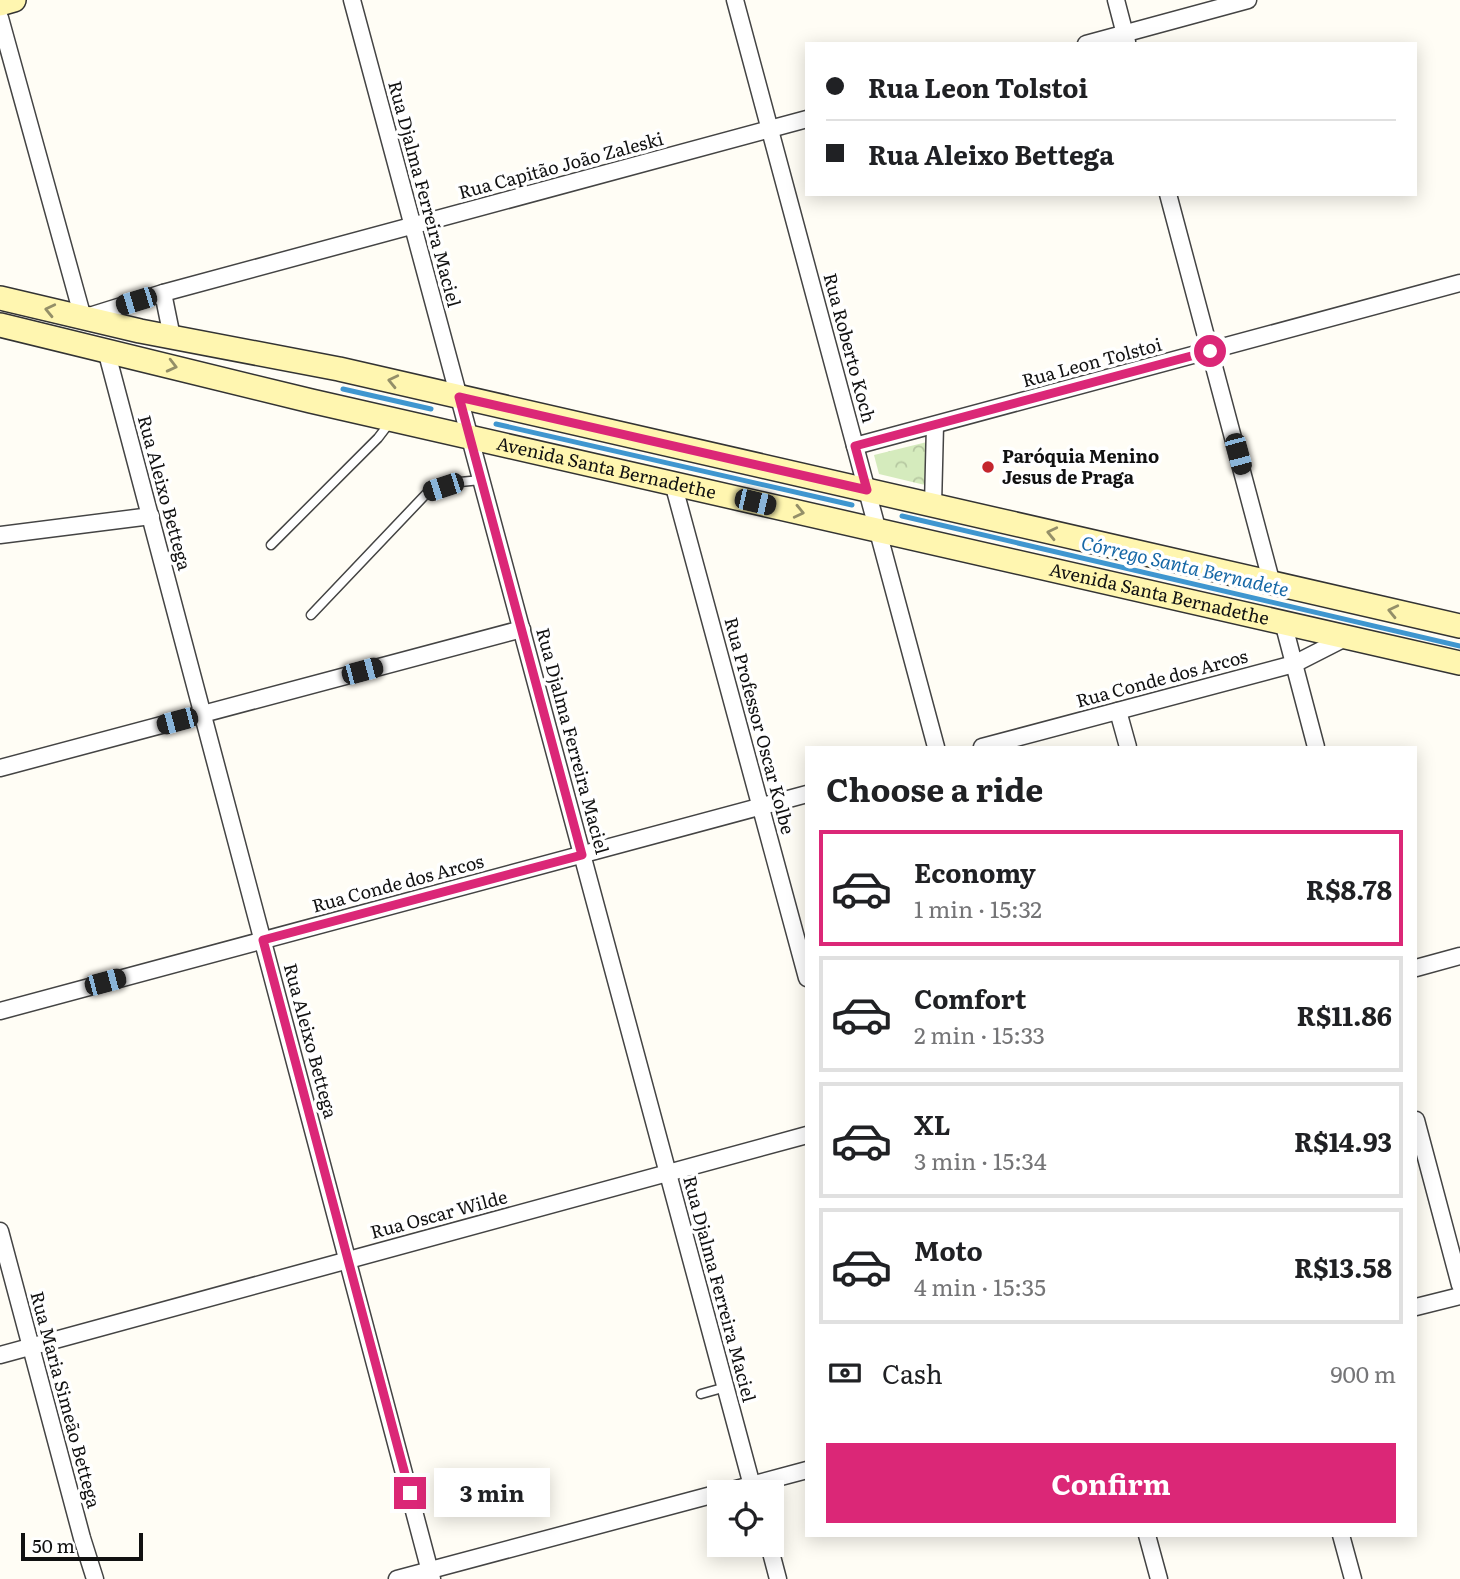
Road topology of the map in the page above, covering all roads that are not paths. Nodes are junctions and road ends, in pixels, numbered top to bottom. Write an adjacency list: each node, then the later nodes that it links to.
1 (14, 0): 6 (main road)
2 (352, 0): 13 (street, Rua Djalma Ferreira Maciel)
3 (735, 0): 11 (street, Rua Roberto Koch)
4 (1116, 0): 8 (street)
5 (1248, 0): 8 (street)
6 (0, 4)
7 (0, 18): 17 (street)
8 (1127, 38): 9 (street)
9 (1100, 42)
10 (805, 120): 11 (street, Rua Capitão João Zaleski)
11 (770, 129): 13 (street, Rua Capitão João Zaleski); 26 (street, Rua Roberto Koch)
12 (1169, 196): 21 (street)
13 (413, 225): 15 (street, Rua Capitão João Zaleski); 22 (street, Rua Djalma Ferreira Maciel)
14 (1460, 283): 21 (street, Rua Leon Tolstoi)
15 (163, 293): 17 (street, Rua Capitão João Zaleski); 19 (street)
16 (0, 299): 17 (main road, Avenida Santa Bernadethe, one-way to 16)
17 (83, 318): 19 (main road, Avenida Santa Bernadethe)
18 (0, 325): 20 (main road, Avenida Santa Bernadethe)
19 (172, 337): 22 (main road, Avenida Santa Bernadethe, one-way to 19)
20 (106, 350): 23 (main road, Avenida Santa Bernadethe, one-way to 23); 31 (street, Rua Aleixo Bettega)
21 (1210, 351): 24 (street, Rua Leon Tolstoi); 35 (street)
22 (459, 397): 25 (street, Rua Djalma Ferreira Maciel); 29 (main road, Avenida Santa Bernadethe)
23 (393, 419): 25 (main road, Avenida Santa Bernadethe); 34 (lane)
24 (935, 425): 26 (street, Rua Leon Tolstoi); 30 (street)
25 (470, 437): 27 (street, Rua Djalma Ferreira Maciel); 28 (main road, Avenida Santa Bernadethe)
26 (855, 446): 29 (street, Rua Roberto Koch)
27 (481, 480): 36 (lane); 39 (street, Rua Djalma Ferreira Maciel)
28 (673, 483): 32 (main road, Avenida Santa Bernadethe, one-way to 32); 51 (street, Rua Professor Oscar Kolbe)
29 (867, 490): 30 (main road, Avenida Santa Bernadethe); 32 (street, Rua Roberto Koch)
30 (933, 505): 35 (main road, Avenida Santa Bernadethe, one-way to 30)
31 (151, 516): 33 (street); 44 (street, Rua Aleixo Bettega)
32 (877, 530): 37 (main road, Avenida Santa Bernadethe); 45 (street, Rua Roberto Koch)
33 (0, 535)
34 (271, 545)
35 (1272, 584): 38 (main road, Avenida Santa Bernadethe, one-way to 35)
36 (312, 615)
37 (1283, 622): 40 (main road, Avenida Santa Bernadethe); 42 (street)
38 (1455, 623)
39 (522, 629): 44 (street); 52 (street, Rua Djalma Ferreira Maciel)
40 (1347, 637): 41 (main road, Avenida Santa Bernadethe); 42 (street, Rua Conde dos Arcos)
41 (1460, 663)
42 (1294, 664): 43 (street, Rua Conde dos Arcos); 48 (street)
43 (1118, 711): 46 (street, Rua Conde dos Arcos); 47 (street)
44 (203, 714): 49 (street); 53 (street, Rua Aleixo Bettega)
45 (936, 746)
46 (986, 746)
47 (1128, 746)
48 (1316, 746)
49 (0, 768)
50 (805, 795): 51 (street, Rua Conde dos Arcos)
51 (761, 807): 52 (street, Rua Conde dos Arcos); 56 (street, Rua Professor Oscar Kolbe)
52 (582, 855): 53 (street, Rua Conde dos Arcos); 60 (street, Rua Djalma Ferreira Maciel)
53 (263, 940): 57 (street, Rua Conde dos Arcos); 62 (street, Rua Aleixo Bettega)
54 (1460, 956): 55 (street)
55 (1417, 968)
56 (805, 971)
57 (0, 1011)
58 (1417, 1124): 63 (street)
59 (805, 1136): 60 (street, Rua Oscar Wilde)
60 (668, 1172): 62 (street, Rua Oscar Wilde); 68 (street, Rua Djalma Ferreira Maciel)
61 (0, 1231): 66 (street, Rua Maria Simeão Bettega)
62 (348, 1260): 66 (street, Rua Oscar Wilde); 77 (street, Rua Aleixo Bettega)
63 (1460, 1285)
64 (1460, 1296): 65 (street)
65 (1417, 1307)
66 (31, 1346): 67 (street, Rua Oscar Wilde); 78 (street, Rua Maria Simeão Bettega)
67 (0, 1355)
68 (726, 1387): 69 (lane); 71 (street, Rua Djalma Ferreira Maciel)
69 (701, 1394)
70 (805, 1471): 72 (street)
71 (751, 1480)
72 (779, 1480)
73 (707, 1497): 77 (street)
74 (1148, 1537): 81 (street)
75 (1342, 1537): 82 (street)
76 (772, 1557): 80 (street)
77 (431, 1575): 79 (street)
78 (95, 1579)
79 (397, 1579)
80 (778, 1579)
81 (1159, 1579)
82 (1353, 1579)

